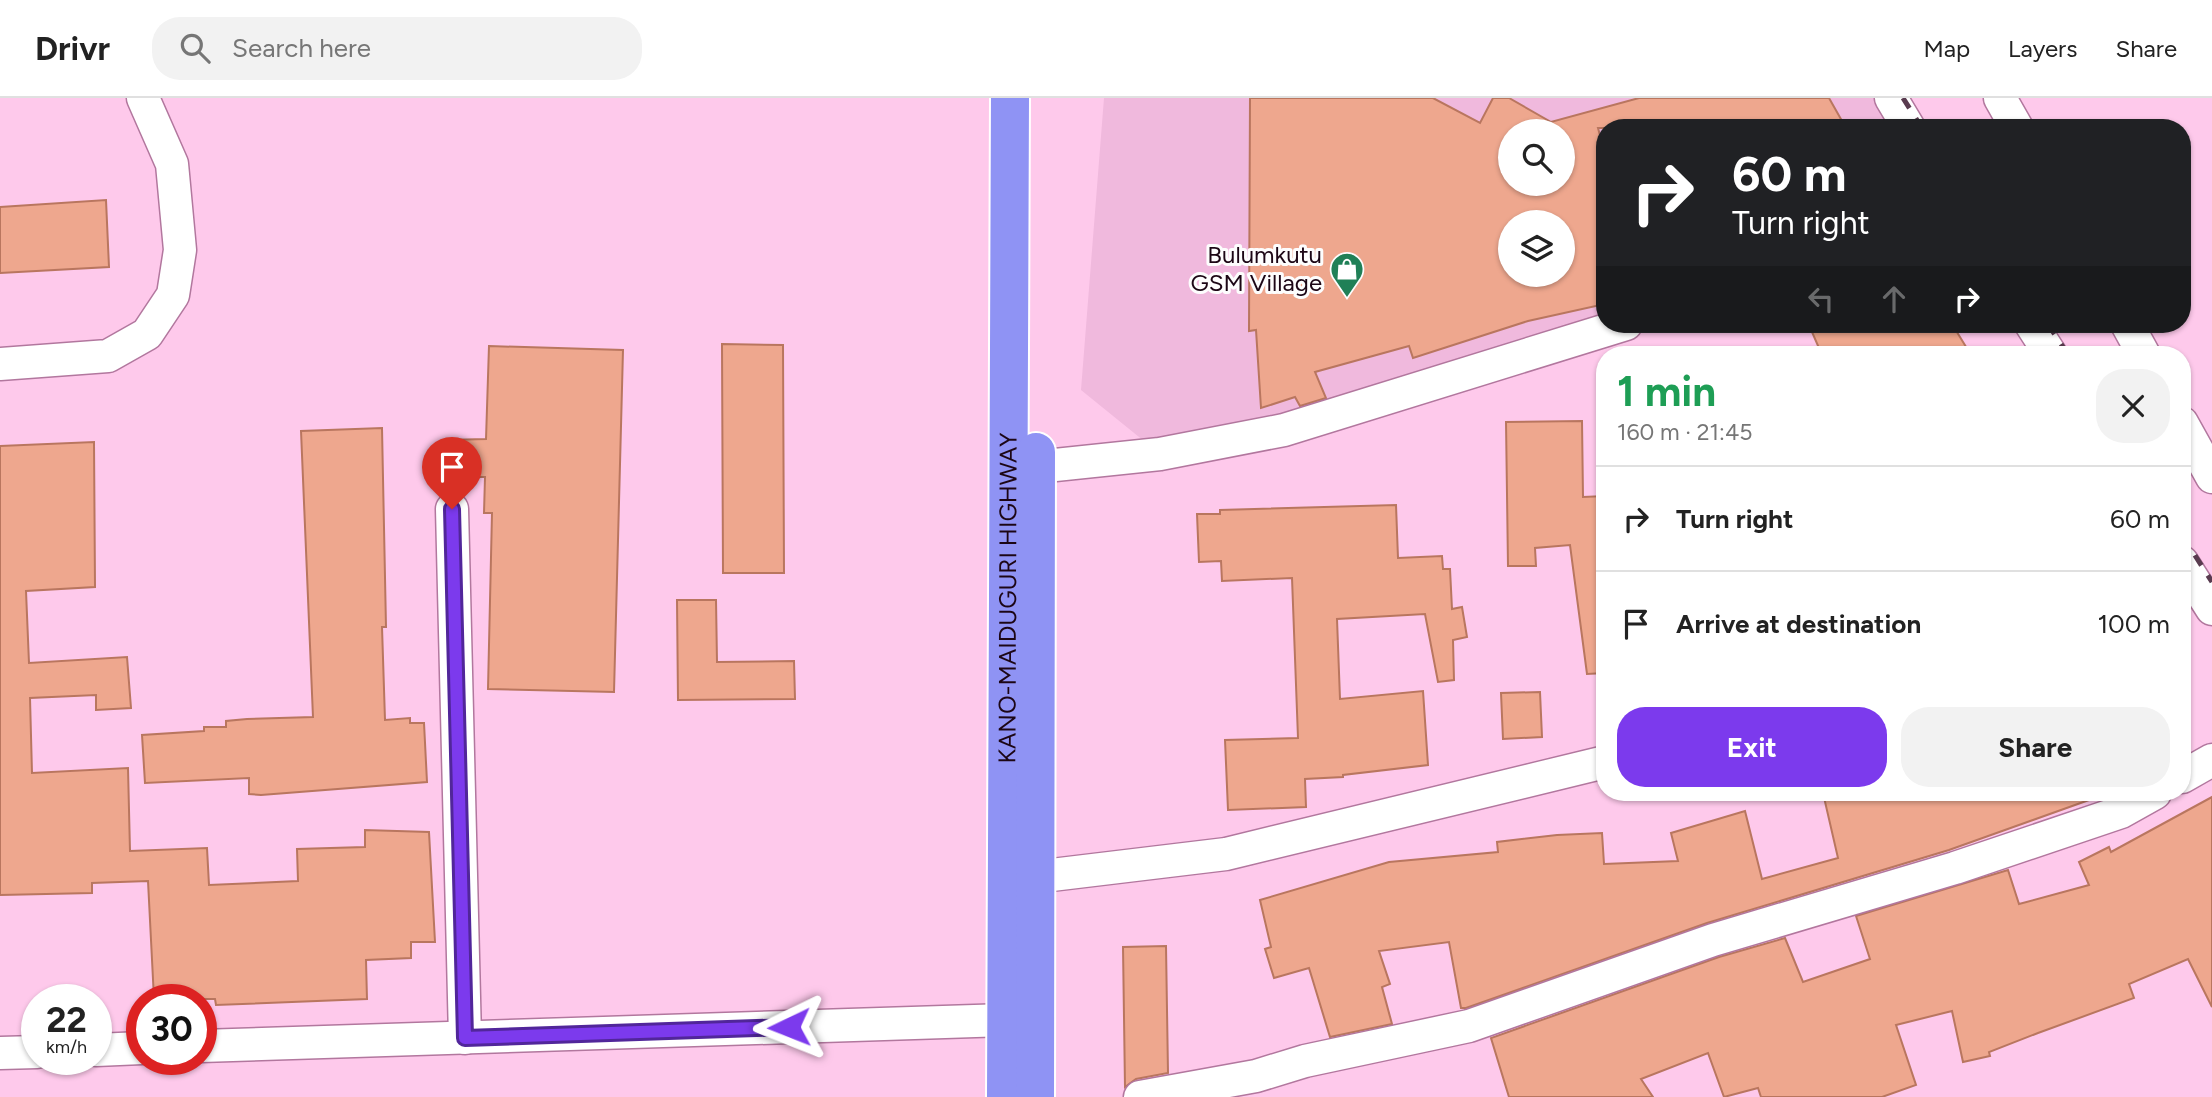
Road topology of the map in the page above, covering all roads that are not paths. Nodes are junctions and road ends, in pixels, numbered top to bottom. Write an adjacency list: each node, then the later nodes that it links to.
1 (143, 98): 9 (street)
2 (1010, 98): 19 (highway, KANO-MAIDUGURI HIGHWAY)
3 (1036, 98): 11 (highway, KANO-MAIDUGURI HIGHWAY)
4 (1891, 98): 6 (street)
5 (2000, 98): 7 (street)
6 (1904, 119)
7 (2012, 119)
8 (1597, 333): 11 (street)
9 (0, 364)
10 (2191, 439): 12 (street)
11 (1036, 467): 18 (highway, KANO-MAIDUGURI HIGHWAY)
12 (2212, 477)
13 (452, 509): 20 (street)
14 (2212, 760): 16 (street)
15 (1596, 764): 18 (street)
16 (2191, 772)
17 (2141, 801): 26 (street)
18 (1035, 877): 25 (highway, KANO-MAIDUGURI HIGHWAY)
19 (1006, 1020): 20 (street); 24 (highway, KANO-MAIDUGURI HIGHWAY)
20 (465, 1038): 21 (street)
21 (217, 1046)
22 (21, 1052): 23 (street)
23 (0, 1053)
24 (1006, 1097)
25 (1035, 1097)
26 (1140, 1097)

